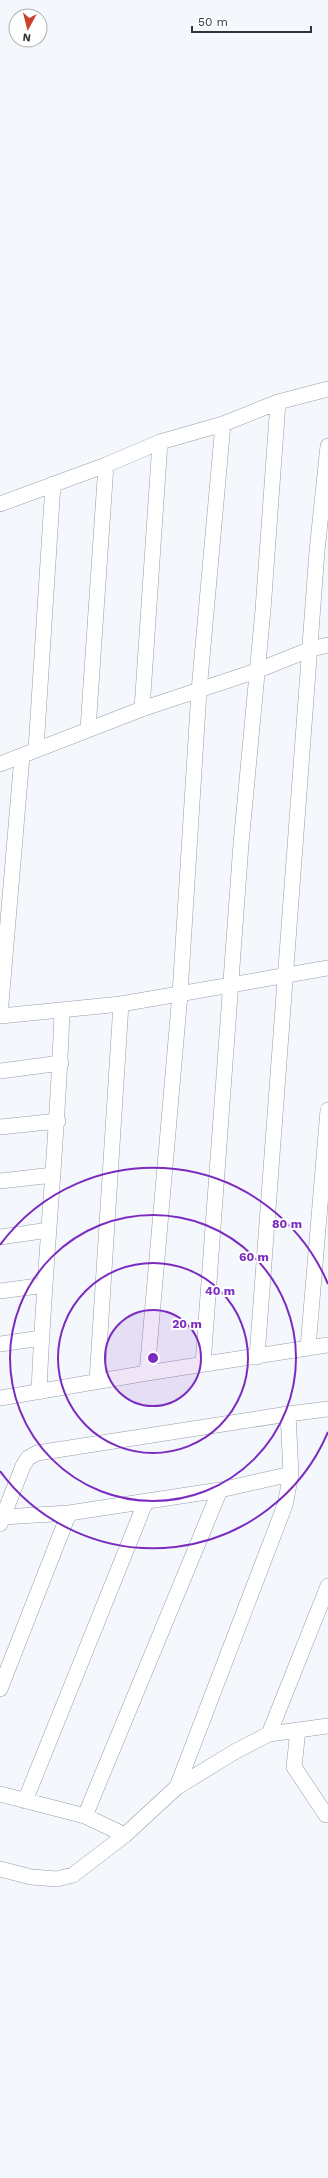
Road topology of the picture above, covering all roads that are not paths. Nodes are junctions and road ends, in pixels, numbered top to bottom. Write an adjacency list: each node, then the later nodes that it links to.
1 (328, 389): 2 (street)
2 (278, 402): 3 (street); 11 (street)
3 (223, 424): 4 (street); 12 (street)
4 (160, 442): 6 (street); 13 (street)
5 (328, 446): 10 (street)
6 (106, 465): 7 (street); 14 (street)
7 (53, 484): 8 (street); 15 (street)
8 (0, 504)
9 (328, 645): 10 (street)
10 (311, 649): 11 (street); 19 (street)
11 (256, 671): 12 (street); 20 (street)
12 (199, 691): 13 (street); 21 (street)
13 (142, 709): 14 (street)
14 (88, 729): 15 (street)
15 (36, 749): 16 (street)
16 (22, 756): 17 (street); 24 (street)
17 (0, 764)
18 (328, 968): 19 (street)
19 (286, 976): 20 (street); 40 (street)
20 (231, 986): 21 (street); 41 (street)
21 (180, 994): 22 (street); 42 (street)
22 (121, 1004): 23 (street); 43 (street)
23 (62, 1011): 24 (street); 25 (street)
24 (0, 1015)
25 (61, 1063): 26 (street); 28 (street)
26 (0, 1071)
27 (328, 1110): 39 (street)
28 (58, 1121): 29 (street); 30 (street)
29 (0, 1127)
30 (53, 1175): 31 (street); 32 (street)
31 (0, 1181)
32 (49, 1230): 33 (street); 34 (street)
33 (0, 1237)
34 (44, 1285): 35 (street); 36 (street)
35 (0, 1290)
36 (41, 1338): 37 (street); 44 (street)
37 (0, 1344)
38 (328, 1345): 39 (street)
39 (308, 1348): 40 (street)
40 (257, 1357): 41 (street)
41 (203, 1364): 42 (street)
42 (147, 1373): 43 (street)
43 (97, 1381): 44 (street)
44 (39, 1392): 45 (street)
45 (0, 1398)
46 (328, 1409): 47 (street)
47 (288, 1414): 48 (street); 52 (street)
48 (292, 1474): 49 (street); 58 (street)
49 (220, 1490): 50 (street); 62 (street)
50 (146, 1501): 51 (street); 60 (street)
51 (69, 1513): 52 (street); 54 (street)
52 (2, 1520)
53 (328, 1586): 57 (street)
54 (0, 1689)
55 (328, 1726): 56 (street)
56 (298, 1730): 57 (street); 61 (street)
57 (269, 1734): 58 (street)
58 (177, 1787): 63 (street)
59 (0, 1794): 60 (street)
60 (25, 1801): 62 (street)
61 (326, 1815)
62 (85, 1816): 63 (street)
63 (125, 1835): 64 (street)
64 (0, 1869)

